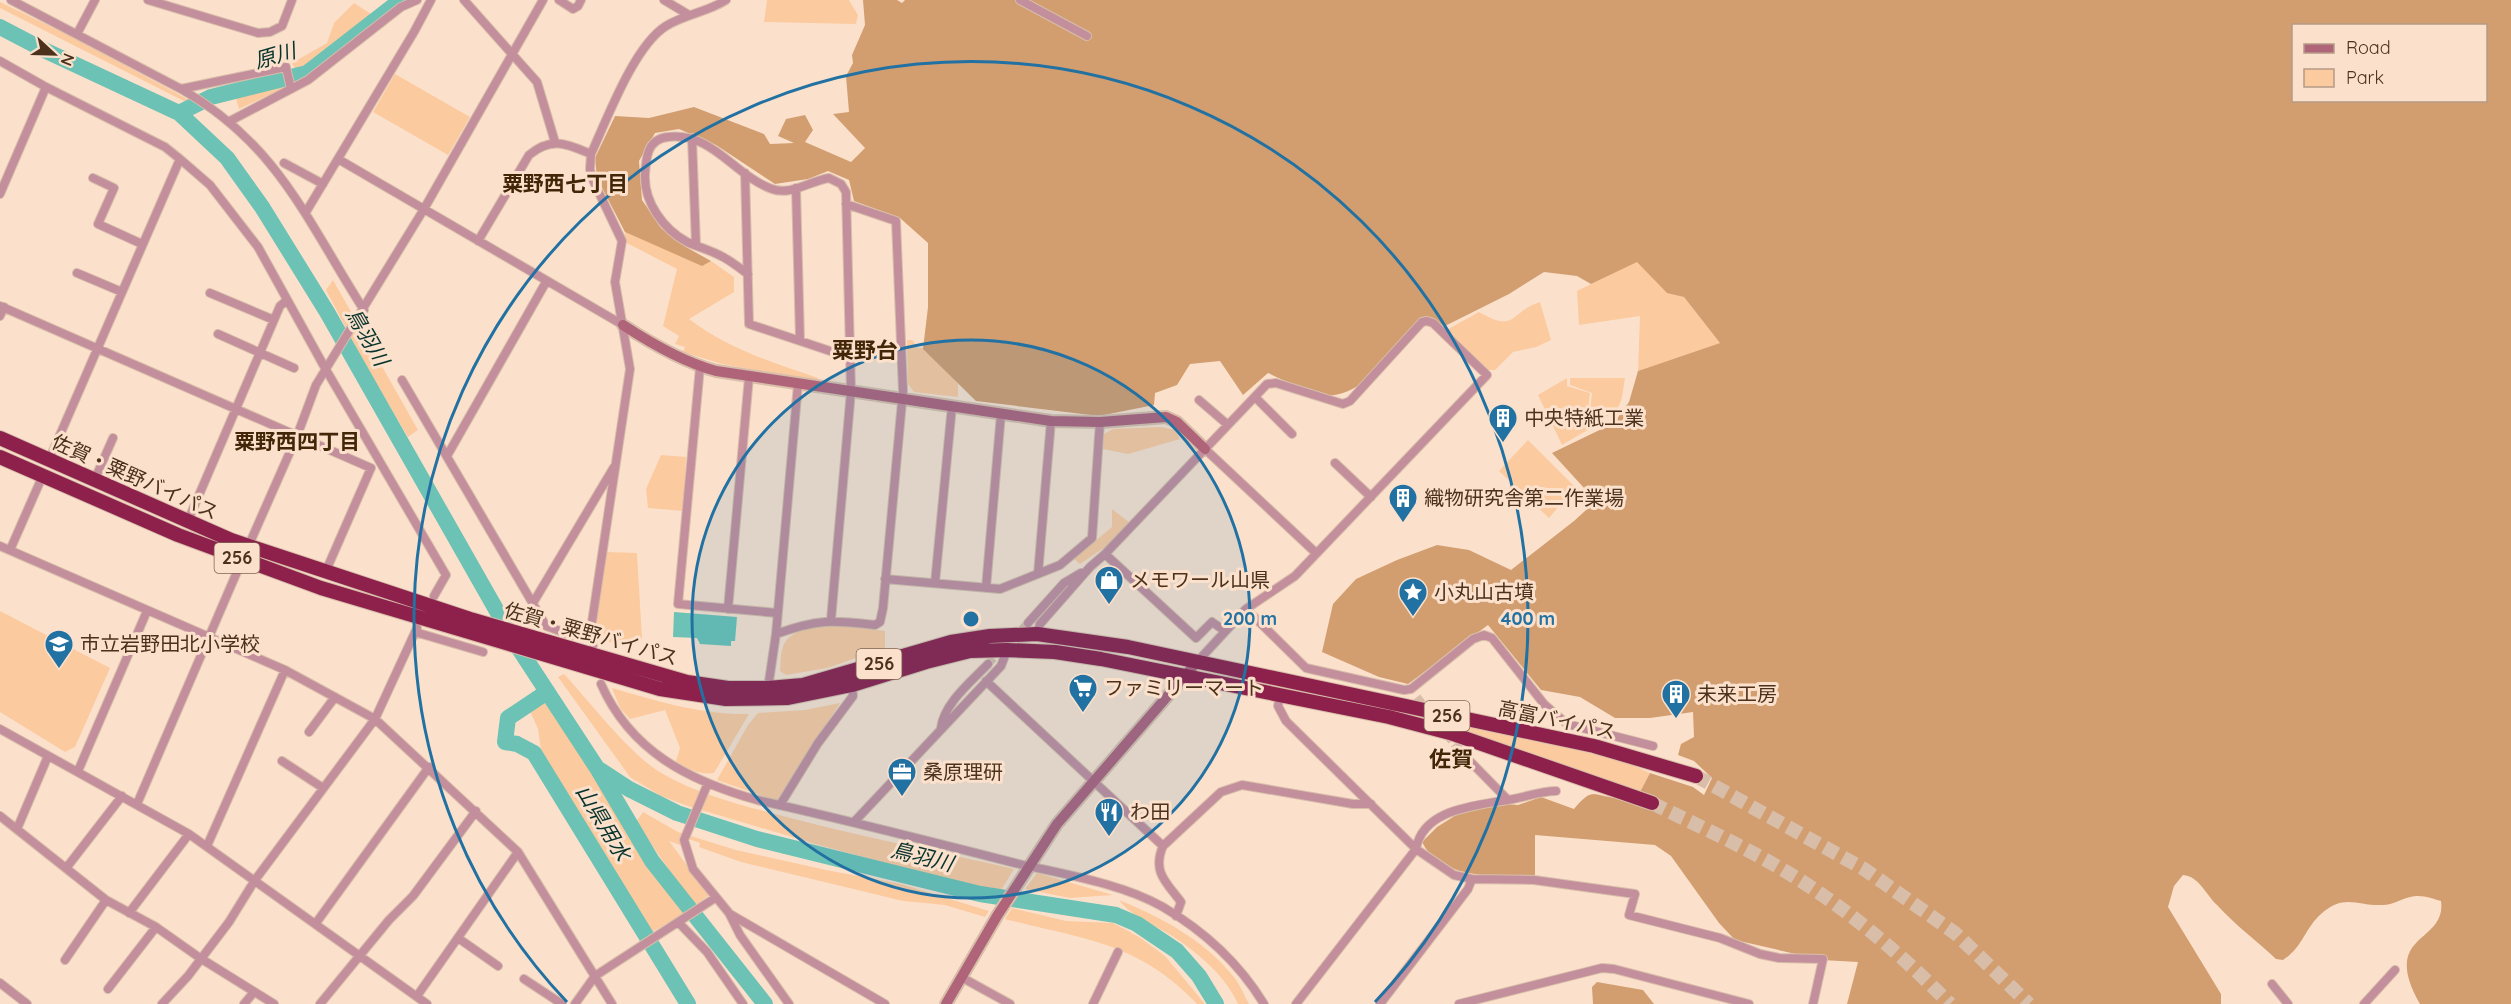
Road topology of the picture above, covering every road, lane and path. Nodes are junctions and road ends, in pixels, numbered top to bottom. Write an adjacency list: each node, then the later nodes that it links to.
1 (11, 0): 15 (street)
2 (95, 0): 15 (street)
3 (148, 0): 4 (street)
4 (292, 0)
5 (417, 0): 19 (street)
6 (431, 0): 27 (street)
7 (464, 0): 17 (street)
8 (543, 0): 17 (street)
9 (558, 0): 10 (street)
10 (581, 0)
11 (664, 0): 14 (street)
12 (726, 0): 14 (street)
13 (1020, 0): 16 (street)
14 (689, 15): 25 (street)
15 (77, 34): 21 (street)
16 (1087, 36)
17 (513, 55): 24 (street); 35 (street)
18 (0, 61): 20 (street)
19 (290, 86): 21 (street); 22 (street)
20 (46, 87): 26 (street); 33 (street)
21 (181, 89): 22 (street)
22 (230, 121): 36 (street)
23 (692, 138): 29 (street); 39 (street); 39 (street)
24 (555, 142): 25 (street); 37 (street)
25 (591, 154): 50 (street)
26 (180, 159): 38 (street); 45 (street)
27 (339, 159): 31 (street); 35 (street)
28 (284, 163): 31 (street)
29 (745, 173): 32 (street); 41 (street)
30 (93, 178): 38 (street)
31 (323, 184): 36 (street)
32 (796, 188): 34 (street); 52 (street)
33 (0, 194)
34 (846, 204): 55 (street); 64 (street)
35 (424, 209): 37 (street); 47 (street)
36 (306, 212): 47 (street)
37 (478, 241): 42 (street)
38 (142, 244): 43 (street)
39 (696, 245): 41 (street)
40 (77, 273): 43 (street)
41 (747, 274): 52 (street)
42 (546, 282): 50 (street); 77 (street)
43 (122, 292): 53 (street)
44 (210, 293): 49 (street)
45 (287, 300): 49 (street); 56 (street)
46 (2, 307): 48 (street); 53 (street)
47 (362, 313): 56 (street)
48 (0, 316)
49 (274, 320): 54 (street)
50 (623, 325): 57 (street); 80 (street)
51 (218, 334): 54 (street)
52 (800, 340): 55 (street)
53 (98, 349): 67 (street); 79 (street)
54 (260, 352): 58 (street); 67 (street)
55 (851, 358): 62 (street)
56 (326, 366): 73 (street); 83 (street)
57 (700, 367): 59 (street); 102 (street)
58 (294, 368)
59 (749, 377): 61 (street); 102 (street)
60 (402, 380): 77 (street)
61 (798, 384): 62 (street); 105 (street)
62 (851, 391): 64 (street); 106 (street)
63 (1255, 397): 71 (street); 72 (street); 86 (street)
64 (902, 398): 66 (street); 97 (street)
65 (1199, 400): 71 (street)
66 (952, 406): 68 (street); 98 (street)
67 (236, 410): 73 (street); 87 (street)
68 (1001, 414): 69 (street); 99 (street)
69 (1051, 421): 70 (street); 96 (street)
70 (1100, 422): 76 (street); 96 (street)
71 (1228, 425): 76 (street)
72 (1292, 434)
73 (297, 436): 82 (street); 89 (street)
74 (0, 438): 79 (highway, 佐賀・粟野バイパス / 256)
75 (113, 438): 85 (street)
76 (1205, 448): 91 (street); 92 (street)
77 (447, 456): 101 (street)
78 (0, 457): 84 (highway, 佐賀・粟野バイパス / 256)
79 (49, 461): 85 (highway, 佐賀・粟野バイパス / 256)
80 (617, 463): 101 (street); 109 (street)
81 (1335, 463): 86 (street)
82 (371, 468): 83 (street); 95 (street)
83 (385, 468): 100 (street)
84 (43, 475): 90 (street); 93 (highway, 佐賀・粟野バイパス / 256)
85 (94, 481): 87 (highway, 佐賀・粟野バイパス / 256)
86 (1371, 496): 91 (street)
87 (187, 523): 89 (highway, 佐賀・粟野バイパス / 256)
88 (0, 546): 90 (street)
89 (249, 546): 93 (street); 95 (highway, 佐賀・粟野バイパス / 256)
90 (10, 550): 104 (street)
91 (1316, 553): 103 (street)
92 (1105, 554): 94 (street); 108 (street)
93 (242, 560): 112 (street); 122 (highway, 佐賀・粟野バイパス / 256)
94 (1090, 567): 107 (street); 111 (street)
95 (325, 573): 123 (highway, 佐賀・粟野バイパス / 256)
96 (1038, 574): 99 (street)
97 (885, 579): 98 (street); 106 (street)
98 (935, 583): 99 (street)
99 (986, 588)
100 (434, 597)
101 (533, 603): 109 (street)
102 (728, 609): 105 (street)
103 (1246, 609): 108 (street); 124 (street)
104 (147, 611): 112 (street); 137 (street)
105 (777, 613): 110 (street)
106 (831, 620): 110 (street)
107 (1028, 623)
108 (1225, 631): 116 (street)
109 (591, 634): 113 (street)
110 (776, 634): 123 (street)
111 (1037, 634): 116 (highway, 佐賀・粟野バイパス / 256); 123 (highway, 佐賀・粟野バイパス / 256)
112 (209, 636): 118 (street); 146 (street)
113 (593, 645)
114 (1007, 650): 119 (highway, 佐賀・粟野バイパス / 256); 120 (street); 122 (highway, 佐賀・粟野バイパス / 256)
115 (483, 652): 128 (street)
116 (1196, 663): 119 (street); 138 (highway, 高富バイパス / 256)
117 (988, 664): 129 (street)
118 (285, 669): 126 (street); 154 (street)
119 (1186, 676): 125 (highway, 高富バイパス / 256); 139 (street)
120 (986, 681): 129 (street); 139 (street)
121 (601, 684): 140 (street)
122 (852, 685): 148 (street)
123 (768, 688)
124 (1411, 689): 127 (street); 132 (street)
125 (1280, 696): 145 (highway, 高富バイパス / 256); 147 (street)
126 (335, 697): 128 (street); 131 (street)
127 (1417, 697)
128 (375, 719): 136 (street); 141 (street)
129 (941, 728): 151 (street)
130 (0, 729): 134 (street)
131 (309, 732)
132 (1653, 746)
133 (1458, 749): 144 (street)
134 (48, 756): 137 (street); 152 (street)
135 (282, 761): 141 (street)
136 (429, 767): 149 (street); 168 (street)
137 (78, 771): 143 (street)
138 (1696, 776)
139 (1093, 782): 155 (street); 159 (street)
140 (707, 787): 148 (street); 163 (street)
141 (323, 788): 161 (street)
142 (1556, 791): 144 (street)
143 (122, 796): 146 (street); 158 (street)
144 (1508, 800): 156 (street)
145 (1652, 803)
146 (137, 804): 153 (street)
147 (1371, 804): 155 (street); 156 (street)
148 (780, 805): 151 (street)
149 (476, 811): 157 (street); 172 (street)
150 (0, 816): 152 (street)
151 (854, 822): 159 (street)
152 (17, 829): 158 (street)
153 (189, 834): 154 (street); 164 (street)
154 (207, 846): 161 (street)
155 (1163, 846): 166 (street)
156 (1416, 849): 160 (street); 201 (street)
157 (518, 852): 170 (street); 177 (street)
158 (67, 867): 162 (street)
159 (1028, 868): 166 (street); 178 (street)
160 (1472, 879): 202 (street); 205 (street)
161 (255, 880): 168 (street); 173 (street)
162 (106, 900): 164 (street); 174 (street)
163 (712, 900): 165 (street); 167 (street)
164 (129, 913): 169 (street)
165 (729, 913): 195 (street); 196 (street)
166 (1176, 916): 200 (street)
167 (682, 921): 177 (street); 194 (street)
168 (316, 923): 172 (street)
169 (156, 927): 173 (street); 182 (street)
170 (458, 938): 175 (street); 184 (street)
171 (1118, 952): 199 (street)
172 (361, 956): 184 (street); 189 (street)
173 (200, 958): 183 (street); 186 (street)
174 (64, 960)
175 (498, 966)
176 (2395, 970): 207 (street)
177 (595, 976): 192 (street); 193 (street)
178 (961, 977): 197 (street); 198 (street)
179 (524, 979): 191 (street)
180 (0, 983): 185 (street)
181 (2272, 984): 206 (street)
182 (108, 989)
183 (254, 992): 187 (street); 188 (street)
184 (417, 996): 190 (street)
185 (27, 1004)
186 (162, 1004)
187 (244, 1004)
188 (274, 1004)
189 (320, 1004)
190 (428, 1004)
191 (562, 1004)
192 (575, 1004)
193 (612, 1004)
194 (743, 1004)
195 (789, 1004)
196 (885, 1004)
197 (946, 1004)
198 (1011, 1004)
199 (1093, 1004)
200 (1264, 1004)
201 (1296, 1004)
202 (1380, 1004)
203 (1459, 1004): 204 (street)
204 (1749, 1004)
205 (1813, 1004)
206 (2288, 1004)
207 (2364, 1004)

